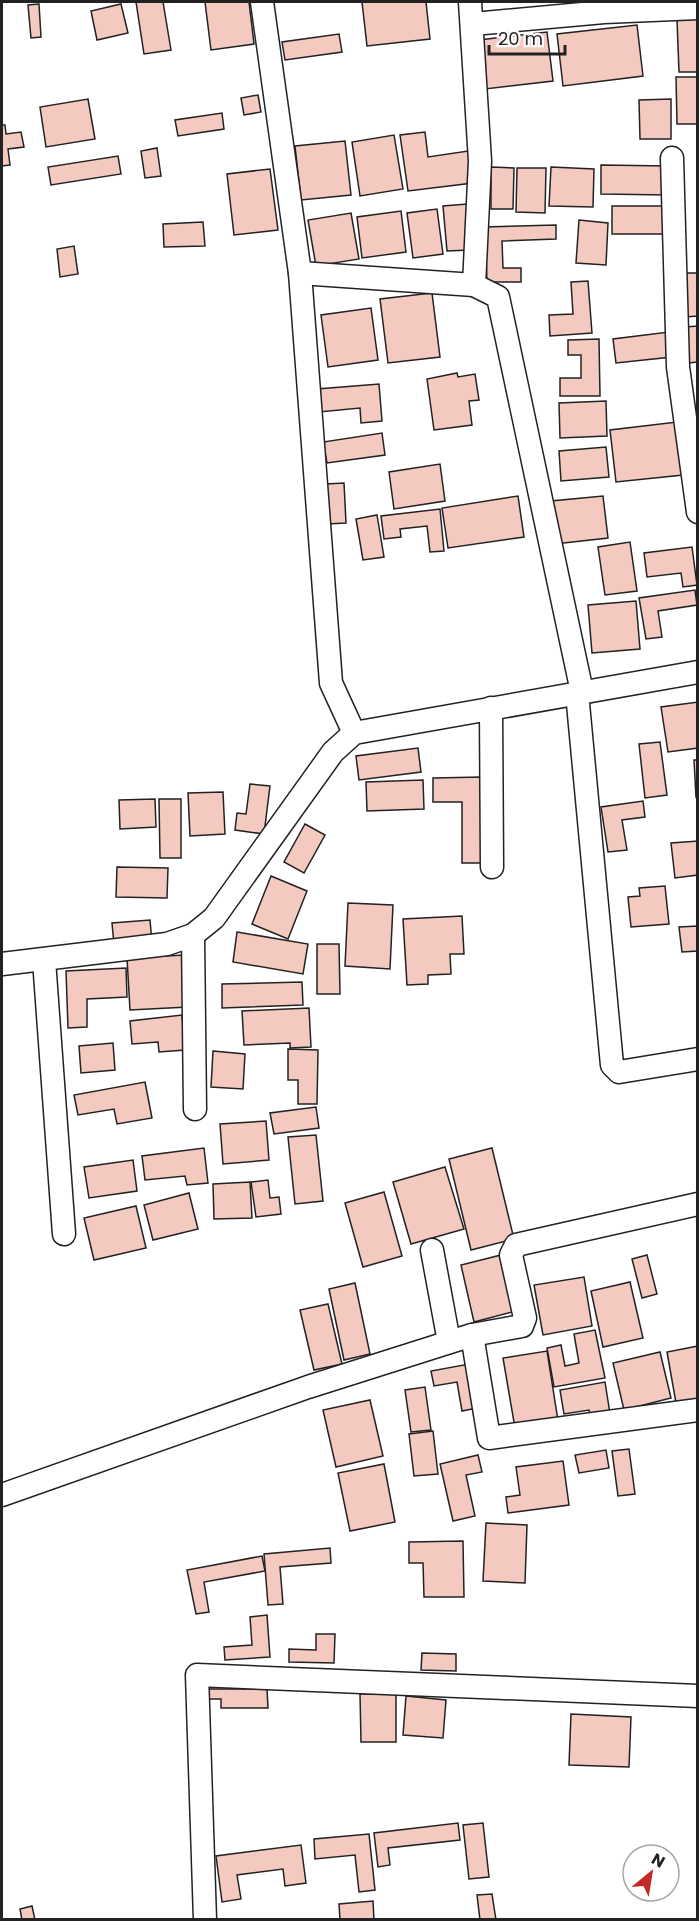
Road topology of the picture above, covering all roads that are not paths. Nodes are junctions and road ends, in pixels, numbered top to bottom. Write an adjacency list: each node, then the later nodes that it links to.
1 (262, 2): 6 (street)
2 (470, 2): 4 (street)
3 (698, 8): 4 (street)
4 (473, 24): 7 (street)
5 (672, 158): 8 (street)
6 (300, 273): 7 (street); 12 (street)
7 (474, 285): 10 (street)
8 (698, 512)
9 (698, 672): 10 (street)
10 (579, 692): 11 (street); 17 (street)
11 (491, 708): 12 (street); 13 (street)
12 (354, 733): 14 (street)
13 (492, 867)
14 (194, 935): 15 (street); 18 (street)
15 (44, 960): 16 (street); 20 (street)
16 (2, 964)
17 (698, 1059)
18 (195, 1109)
19 (698, 1204): 22 (street)
20 (64, 1234)
21 (432, 1250): 23 (street)
22 (472, 1335): 23 (street); 24 (street)
23 (449, 1342): 25 (street)
24 (698, 1410)
25 (2, 1495)
26 (698, 1696): 27 (street)
27 (205, 1920)

